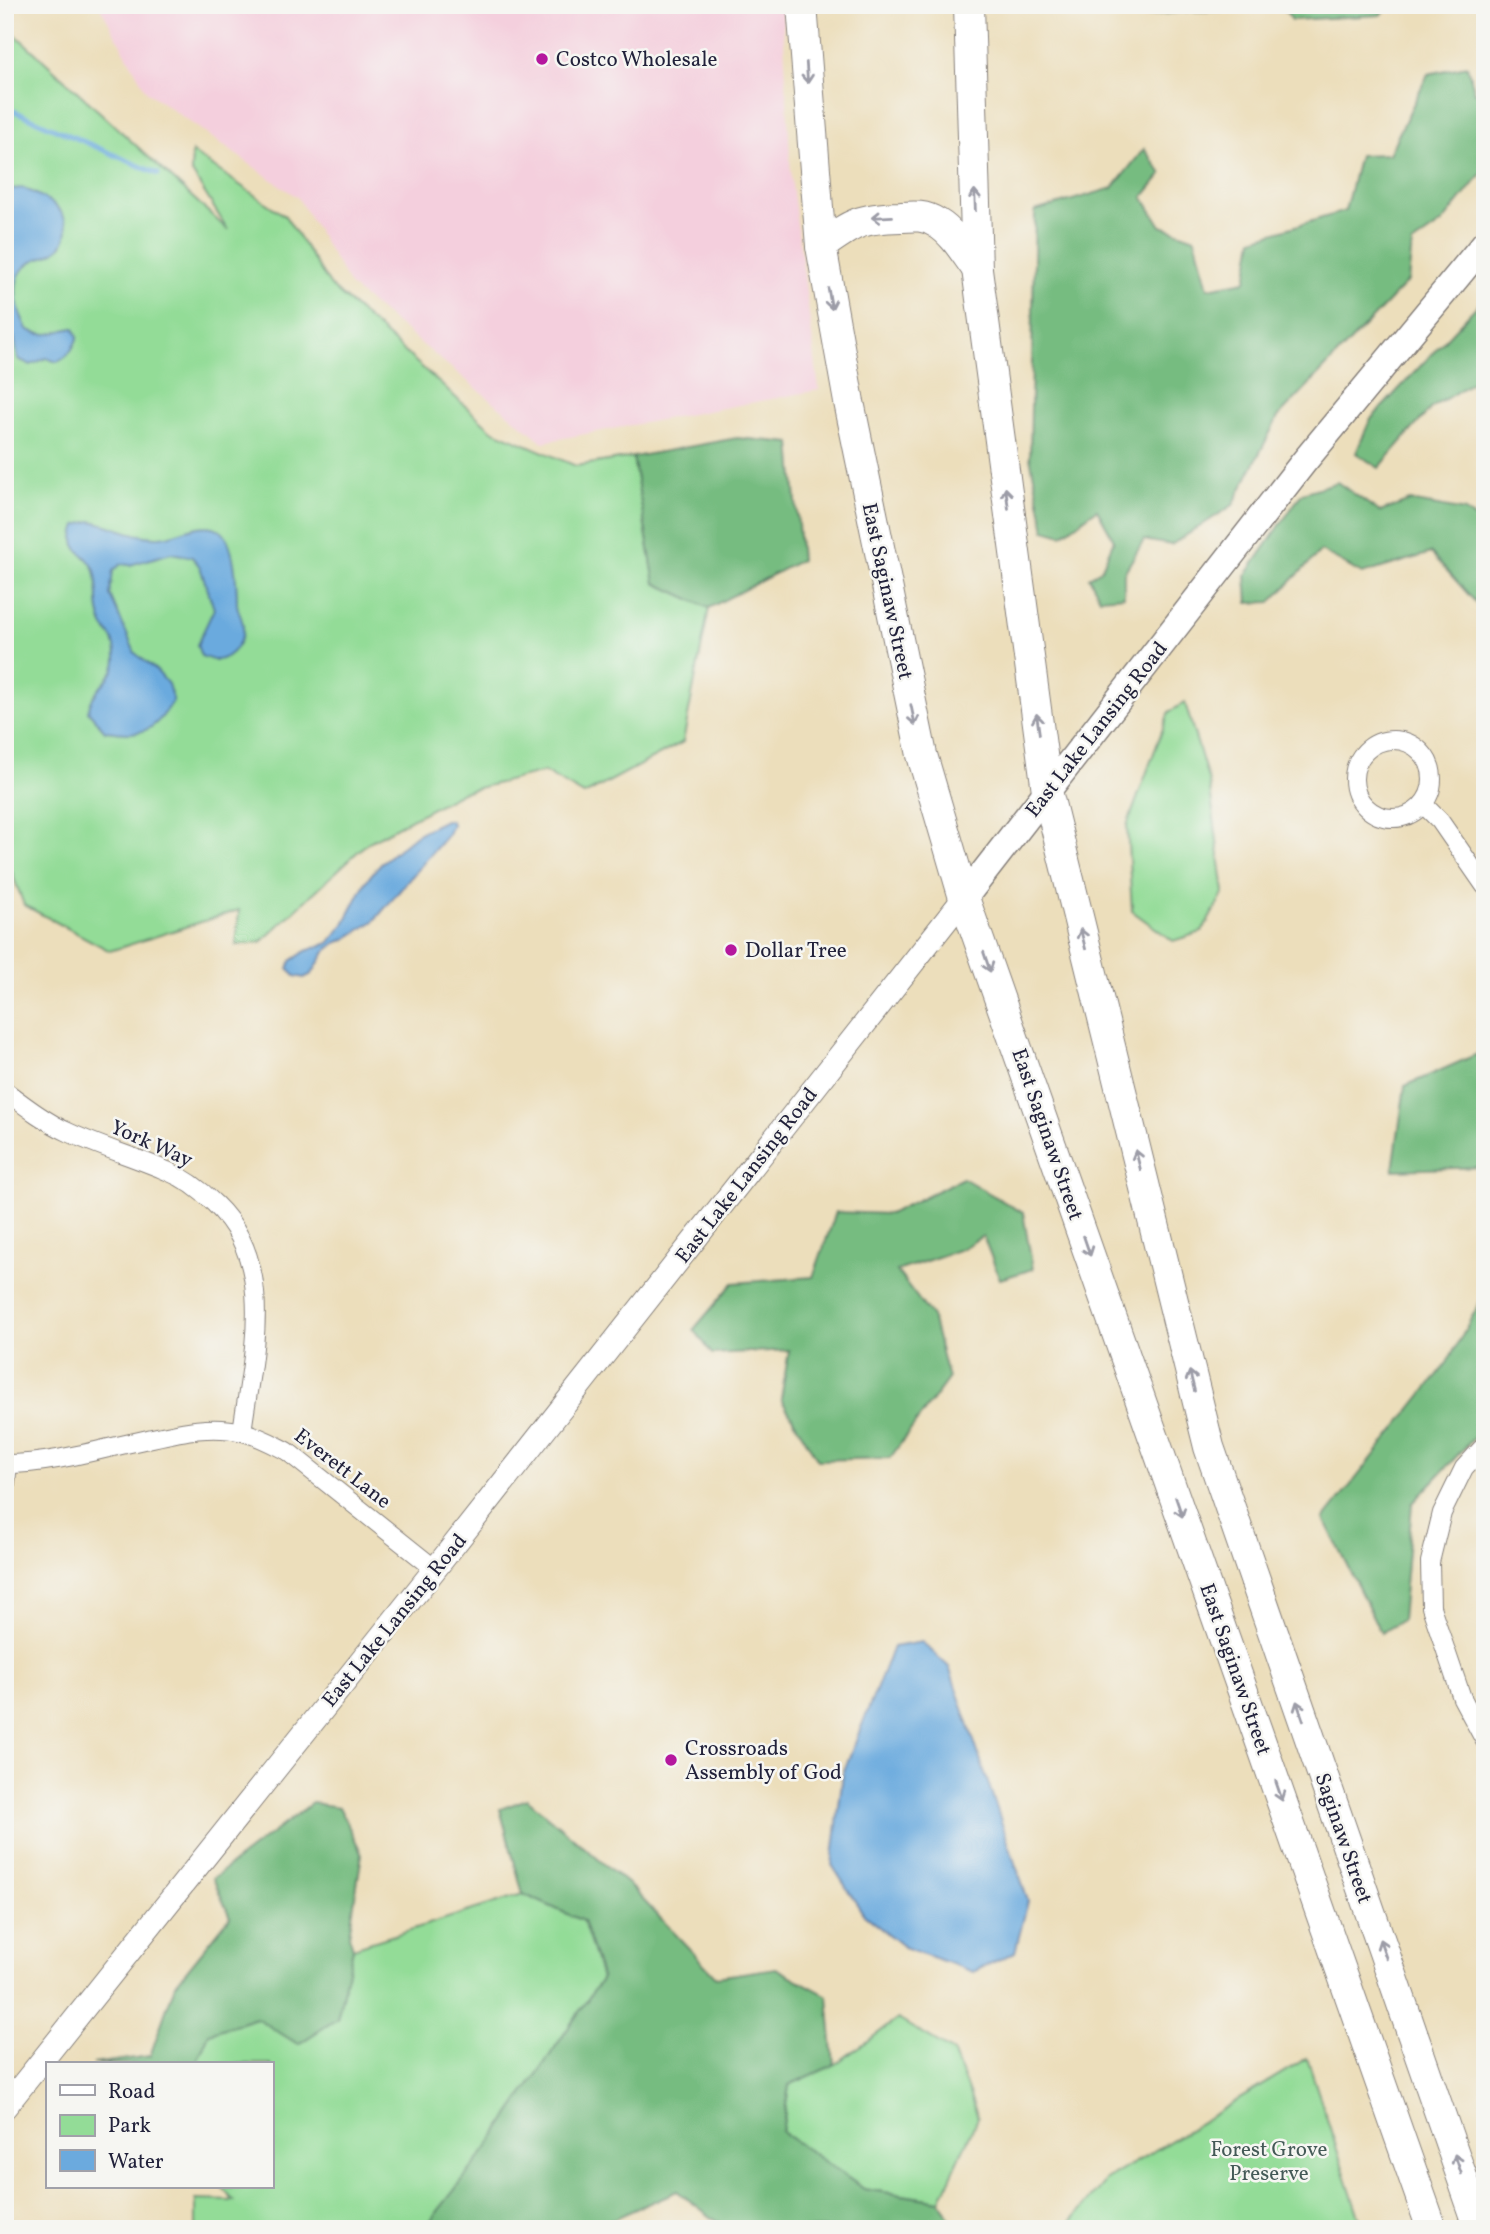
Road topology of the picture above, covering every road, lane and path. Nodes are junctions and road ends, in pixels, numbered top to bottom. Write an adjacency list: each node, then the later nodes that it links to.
1 (802, 5): 4 (main road, East Saginaw Street, one-way to 4)
2 (969, 5): 5 (main road, one-way to 2)
3 (1485, 243): 6 (main road, East Lake Lansing Road)
4 (821, 246): 5 (main road, one-way to 4); 9 (main road, East Saginaw Street, one-way to 9)
5 (977, 268): 6 (main road, one-way to 5)
6 (1047, 792): 9 (main road, East Lake Lansing Road); 14 (main road, one-way to 6)
7 (1423, 804): 7 (street); 8 (street)
8 (1485, 886)
9 (964, 898): 13 (main road, East Saginaw Street, one-way to 13); 17 (street, East Lake Lansing Road)
10 (5, 1091): 11 (street, York Way)
11 (242, 1432): 15 (street, Everett Lane); 17 (street, Everett Lane)
12 (1485, 1446): 18 (street)
13 (1158, 1447): 14 (main road); 20 (main road, East Saginaw Street, one-way to 20)
14 (1209, 1447): 21 (main road, Saginaw Street, one-way to 14)
15 (6, 1464): 16 (street)
16 (5, 1492)
17 (435, 1569): 19 (street, East Lake Lansing Road)
18 (1485, 1741)
19 (5, 2107)
20 (1432, 2229)
21 (1480, 2229)

